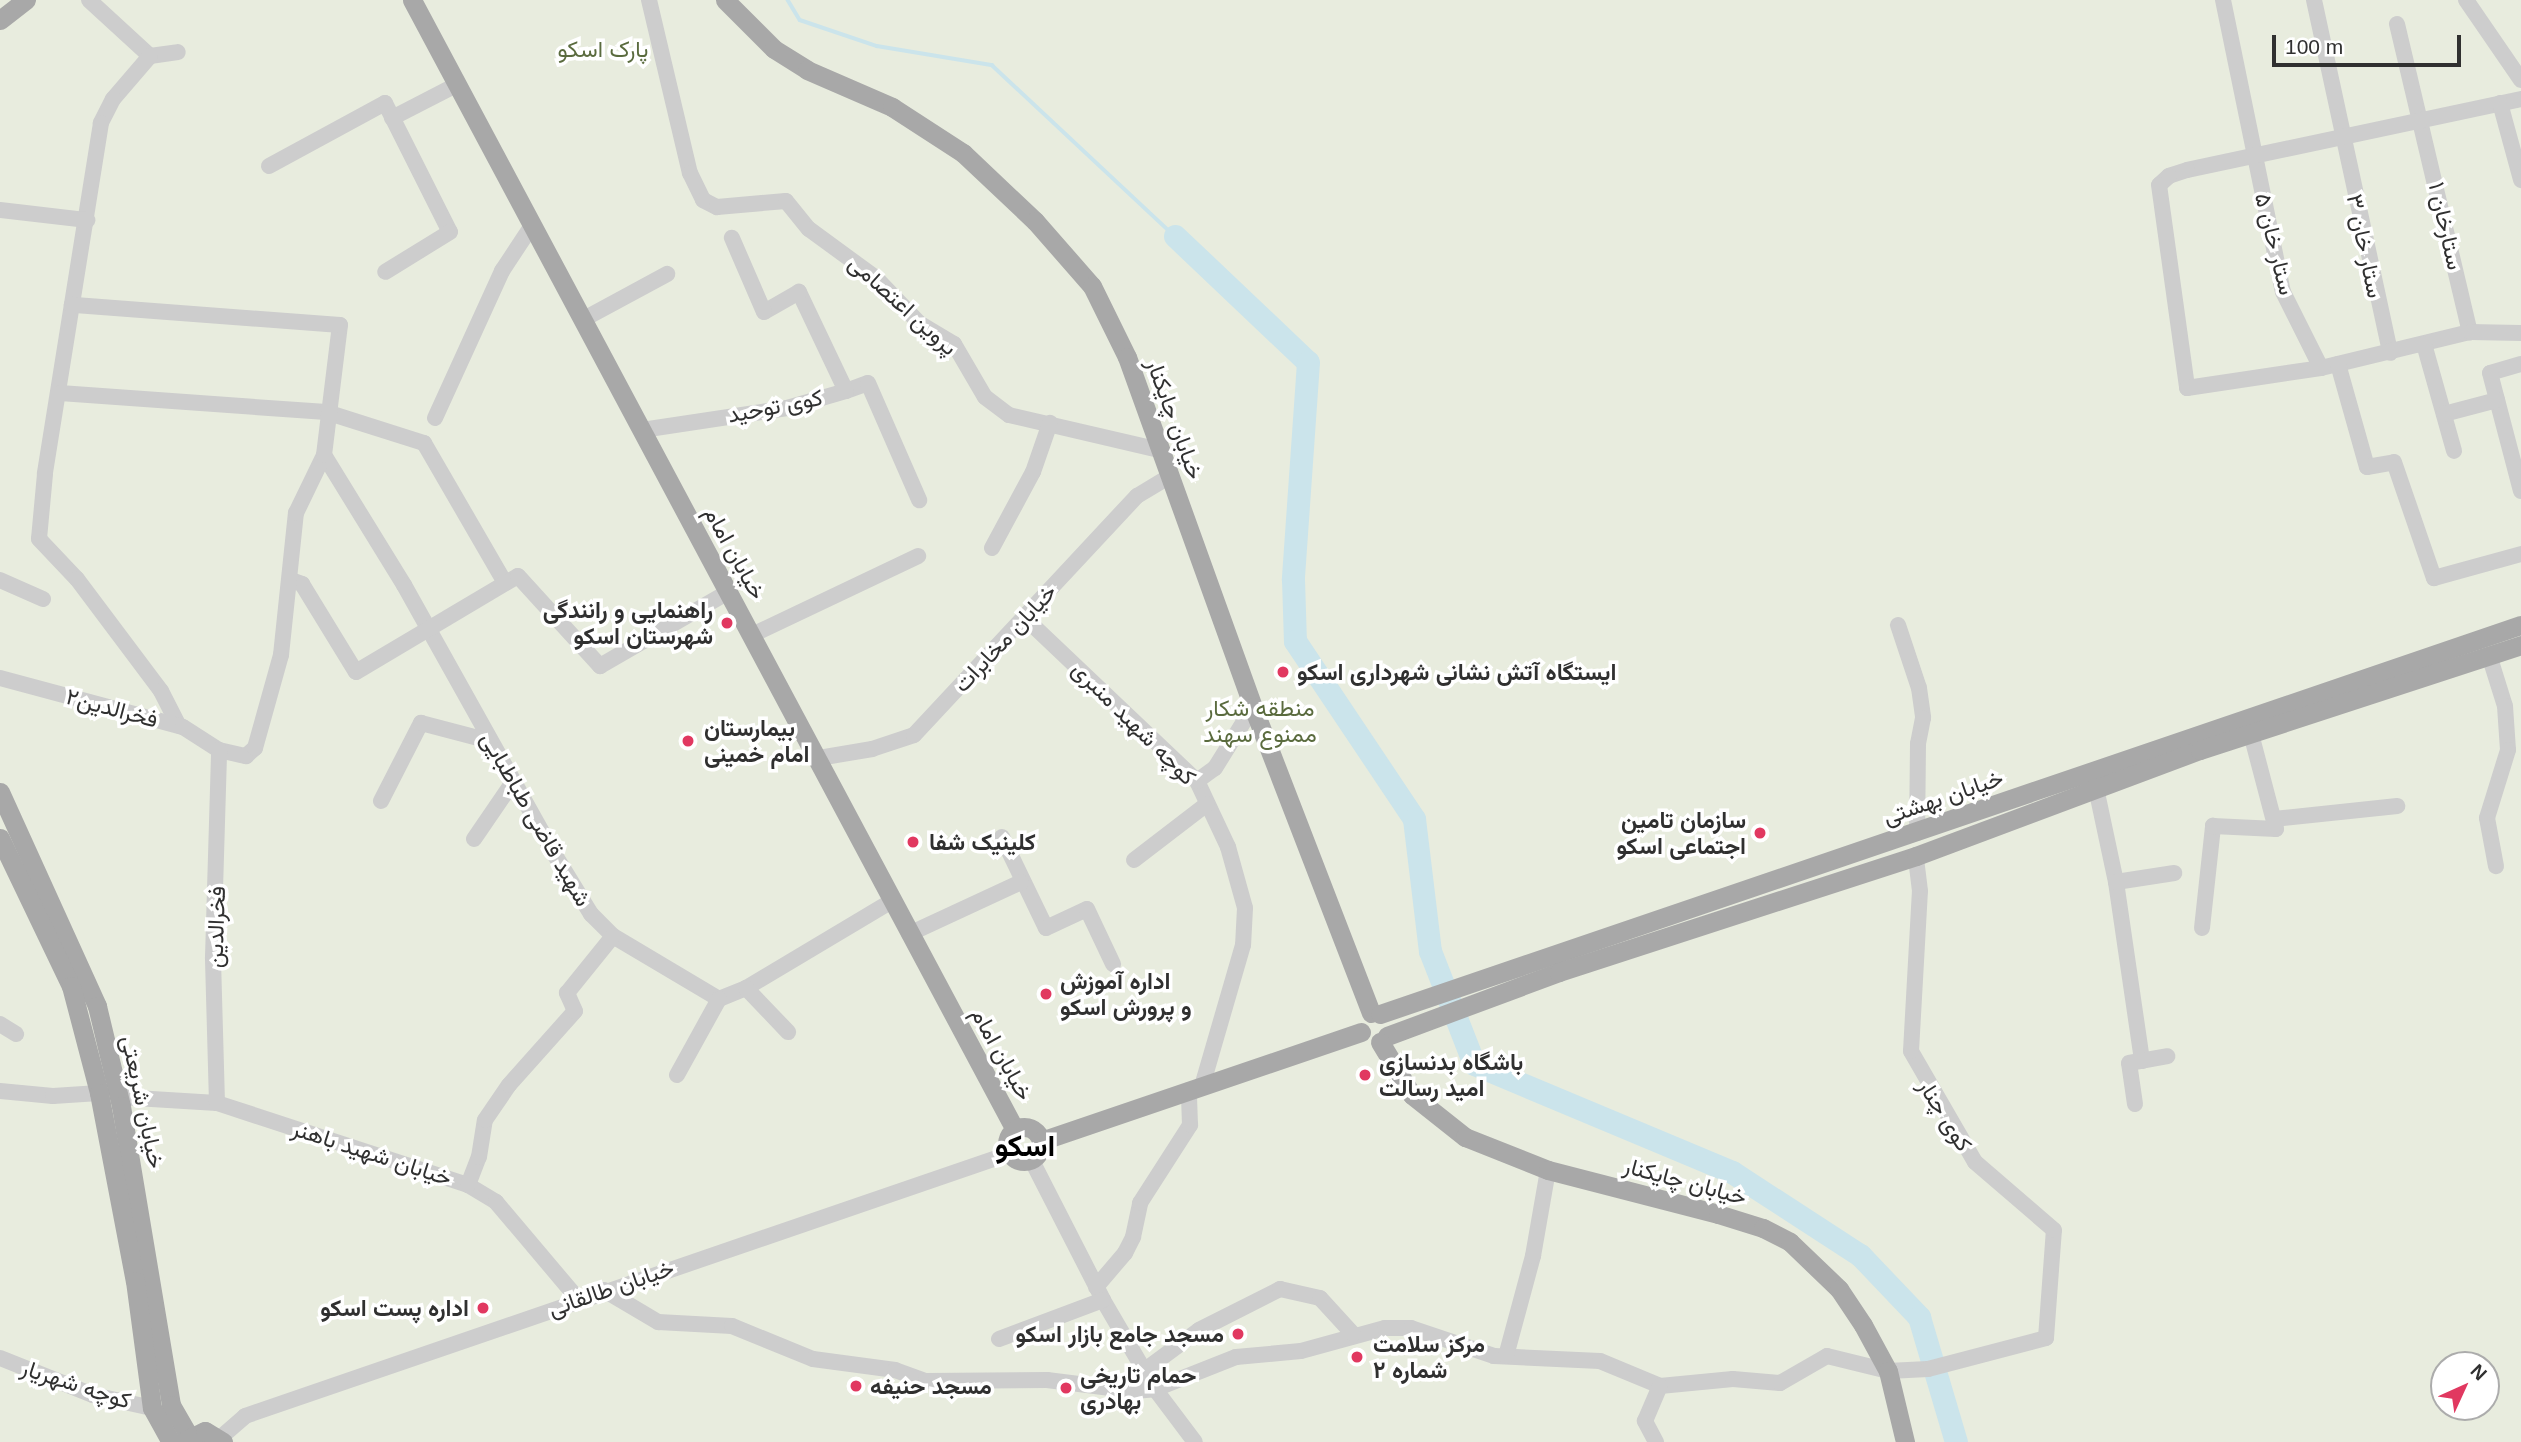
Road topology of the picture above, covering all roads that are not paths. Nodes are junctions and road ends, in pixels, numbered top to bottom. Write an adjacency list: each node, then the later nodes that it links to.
1 (26, 0): 9 (main road)
2 (89, 0): 12 (street)
3 (412, 0): 14 (main road, خیابان امام)
4 (649, 0): 44 (street, پروین اعتصامی)
5 (724, 0): 46 (main road, خیابان چایکنار)
6 (2223, 0): 20 (street, ستار خان ۵)
7 (2314, 0): 19 (street, ستار خان ۳)
8 (2466, 0): 13 (street)
9 (0, 20)
10 (2397, 24): 18 (street, ستارخان ۱)
11 (178, 52): 12 (street)
12 (150, 56): 24 (street)
13 (2521, 80)
14 (458, 84): 17 (street); 25 (main road, خیابان امام)
15 (2521, 99): 16 (street)
16 (2500, 103): 18 (street); 22 (street)
17 (392, 118): 21 (street); 27 (street)
18 (2423, 120): 19 (street); 31 (street, ستارخان ۱)
19 (2343, 137): 20 (street); 34 (street, ستار خان ۳)
20 (2253, 156): 37 (street, ستار خان ۵); 37 (street)
21 (269, 166)
22 (2521, 180)
23 (0, 210): 24 (street)
24 (87, 220): 29 (street)
25 (531, 227): 30 (main road, خیابان امام); 43 (street)
26 (732, 237): 38 (street, کوی توحید)
27 (385, 272)
28 (667, 274): 30 (street)
29 (72, 304): 39 (street); 41 (street)
30 (582, 320): 45 (main road, خیابان امام)
31 (2470, 332): 32 (street); 33 (street)
32 (2521, 333)
33 (2424, 344): 34 (street); 42 (street)
34 (2390, 353): 36 (street)
35 (2521, 363): 40 (street)
36 (2338, 364): 37 (street); 53 (street)
37 (2321, 368)
38 (846, 391): 45 (street, کوی توحید); 51 (street)
39 (60, 393): 41 (street); 69 (street)
40 (2497, 400): 42 (street); 50 (street)
41 (326, 412): 48 (street); 57 (street)
42 (2444, 414): 47 (street)
43 (435, 418)
44 (1050, 423): 46 (street, پروین اعتصامی); 52 (street)
45 (642, 430): 58 (main road, خیابان امام)
46 (1160, 450): 49 (main road, خیابان چایکنار)
47 (2454, 451)
48 (324, 455): 56 (street); 63 (street, شهید قاضی طباطبایی)
49 (1169, 477): 60 (street, خیابان مخابرات); 68 (main road, خیابان چایکنار)
50 (2521, 491)
51 (919, 500)
52 (992, 548)
53 (2521, 554)
54 (918, 556): 64 (street)
55 (0, 580): 59 (street)
56 (290, 580): 63 (street); 72 (street)
57 (512, 580): 58 (street); 63 (street)
58 (729, 592): 64 (main road, خیابان امام)
59 (43, 599)
60 (1024, 617): 73 (street, خیابان مخابرات); 74 (street, کوچه شهید منبری)
61 (1898, 625): 83 (street)
62 (2521, 625): 83 (main road, خیابان بهشتی)
63 (428, 629): 71 (street, شهید قاضی طباطبایی)
64 (752, 635): 73 (main road, خیابان امام)
65 (2521, 645): 66 (main road, خیابان بهشتی)
66 (2489, 655): 70 (main road, خیابان بهشتی); 89 (street)
67 (0, 678): 69 (street, فخرالدین۲)
68 (1253, 707): 74 (street); 100 (main road, خیابان چایکنار)
69 (179, 726): 72 (street, فخرالدین۲)
70 (2251, 734): 76 (main road, خیابان بهشتی); 81 (street)
71 (491, 741): 75 (street, شهید قاضی طباطبایی); 78 (street)
72 (219, 750): 113 (street, فخرالدین)
73 (819, 758): 93 (main road, خیابان امام)
74 (1197, 781): 79 (street, کوچه شهید منبری)
75 (513, 782): 86 (street); 96 (street, شهید قاضی طباطبایی)
76 (2096, 788): 87 (main road, خیابان بهشتی); 92 (street)
77 (0, 792): 82 (main road, خیابان شریعتی)
78 (381, 801)
79 (1208, 804): 88 (street); 109 (street, کوچه شهید منبری)
80 (2397, 806): 81 (street)
81 (2274, 819): 94 (street)
82 (7, 827): 112 (main road, خیابان شریعتی)
83 (1917, 833): 100 (main road, خیابان بهشتی)
84 (1002, 836): 91 (street)
85 (0, 838): 111 (main road, خیابان شریعتی)
86 (474, 839)
87 (1916, 856): 105 (main road, خیابان بهشتی); 129 (street, کوی چنار)
88 (1134, 860)
89 (2496, 866)
90 (2174, 873): 92 (street)
91 (1021, 882): 95 (street); 97 (street)
92 (2116, 882): 107 (street)
93 (892, 901): 95 (main road, خیابان امام); 98 (street)
94 (2202, 928)
95 (909, 934): 115 (main road, خیابان امام)
96 (613, 936): 99 (street, شهید قاضی طباطبایی); 120 (street)
97 (1113, 964)
98 (746, 988): 99 (street); 102 (street)
99 (719, 999): 108 (street)
100 (1375, 1014): 103 (main road); 105 (main road)
101 (0, 1024): 104 (street)
102 (788, 1032)
103 (1360, 1032): 105 (main road); 109 (main road)
104 (16, 1034)
105 (1383, 1039): 119 (main road, خیابان چایکنار)
106 (2167, 1056): 107 (street)
107 (2143, 1060): 114 (street)
108 (677, 1075)
109 (1196, 1088): 116 (main road); 122 (street, کوچه شهید منبری)
110 (0, 1091): 111 (street)
111 (99, 1093): 132 (main road, خیابان شریعتی)
112 (119, 1097): 113 (street, خیابان شهید باهنر); 133 (main road, خیابان شریعتی)
113 (218, 1103): 120 (street, خیابان شهید باهنر)
114 (2135, 1104)
115 (1015, 1130): 116 (main road); 117 (main road)
116 (1041, 1141): 118 (main road)
117 (1010, 1153): 118 (main road); 121 (street, خیابان طالقانی)
118 (1031, 1159): 122 (street)
119 (1548, 1170): 126 (street); 129 (main road, خیابان چایکنار)
120 (468, 1185): 123 (street, خیابان شهید باهنر)
121 (604, 1290): 123 (street, خیابان طالقانی); 131 (street)
122 (1100, 1294): 125 (street); 128 (street)
123 (578, 1299): 134 (street, خیابان طالقانی)
124 (1353, 1334): 126 (street); 128 (street); 131 (street)
125 (999, 1339)
126 (1506, 1356): 130 (street)
127 (2, 1361): 132 (street, کوچه شهریار)
128 (1144, 1370): 131 (street)
129 (1888, 1371): 130 (street); 137 (main road, خیابان چایکنار)
130 (1660, 1386): 136 (street)
131 (1155, 1389): 135 (street)
132 (152, 1408): 133 (main road, خیابان شریعتی)
133 (180, 1440): 134 (main road)
134 (221, 1440)
135 (1195, 1442)
136 (1656, 1442)
137 (1905, 1442)

